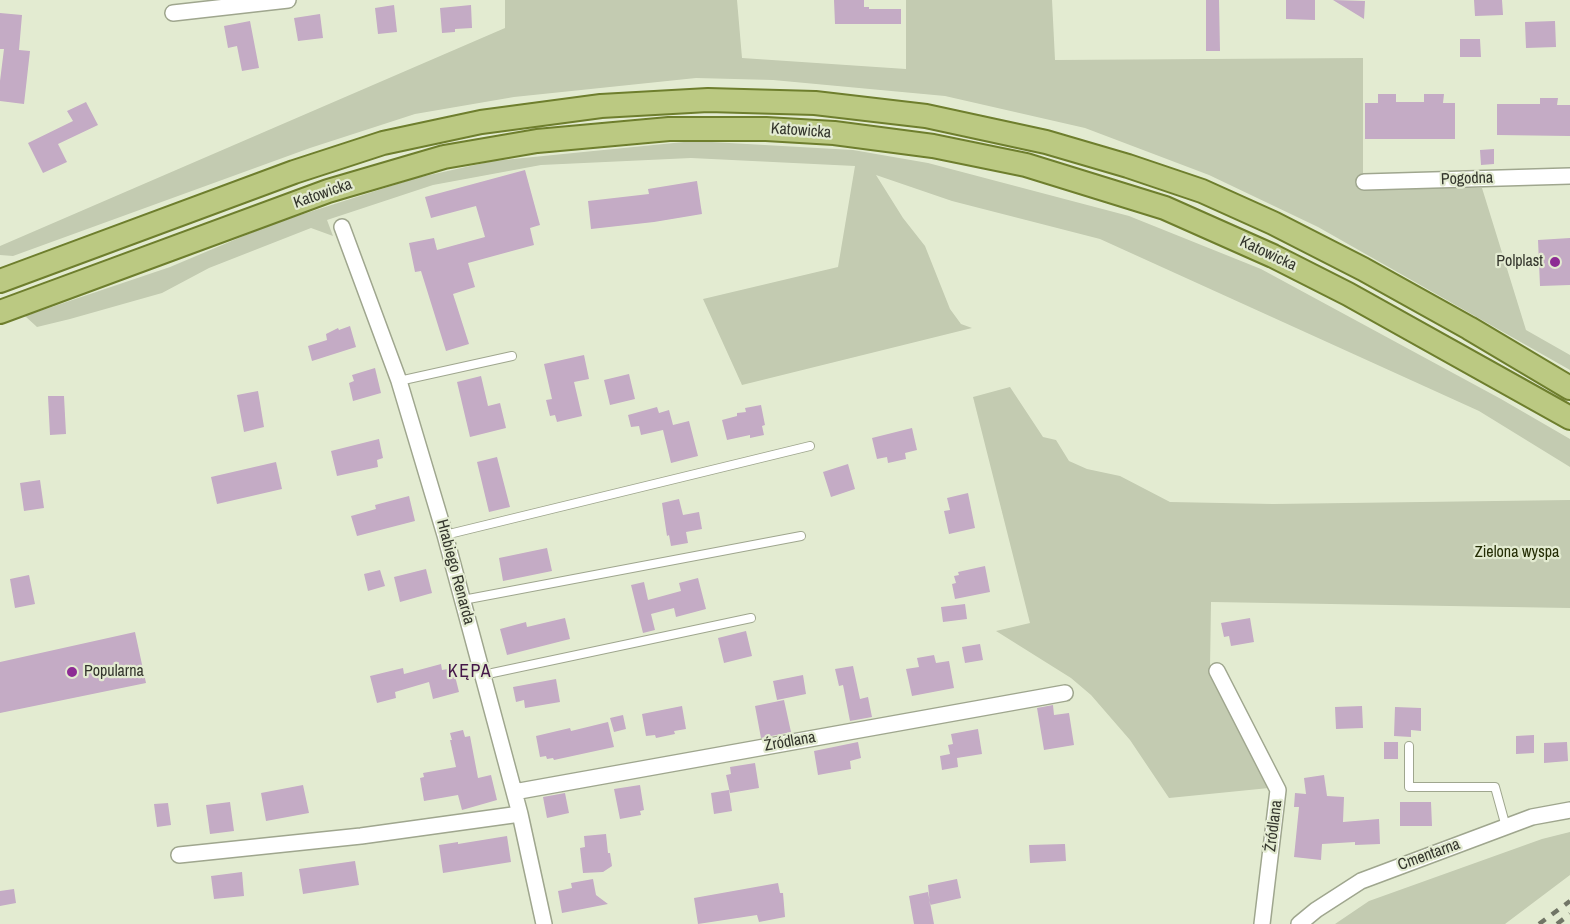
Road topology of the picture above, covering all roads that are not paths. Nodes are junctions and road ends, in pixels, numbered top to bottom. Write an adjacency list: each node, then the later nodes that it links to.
1 (288, 0): 2 (street)
2 (173, 13)
3 (1570, 176): 4 (street, Pogodna)
4 (1364, 182)
5 (342, 227): 9 (street, Hrabiego Renarda)
6 (0, 281): 10 (main road, Katowicka)
7 (4, 312): 11 (main road, Katowicka)
8 (512, 356): 9 (lane)
9 (399, 381): 13 (street, Hrabiego Renarda)
10 (1570, 388)
11 (1570, 418)
12 (810, 446): 13 (lane)
13 (446, 535): 15 (street, Hrabiego Renarda)
14 (801, 536): 15 (lane)
15 (463, 600): 18 (street, Hrabiego Renarda)
16 (751, 618): 18 (lane)
17 (1217, 671): 27 (street, Źródlana)
18 (483, 675): 21 (street, Hrabiego Renarda)
19 (1065, 693): 21 (street, Źródlana)
20 (1409, 746): 24 (lane)
21 (514, 792): 23 (street, Hrabiego Renarda)
22 (1570, 810): 24 (street, Cmentarna)
23 (520, 814): 25 (street); 26 (street, Hrabiego Renarda)
24 (1506, 827): 28 (street, Cmentarna)
25 (179, 855)
26 (544, 924)
27 (1262, 924)
28 (1299, 924)

